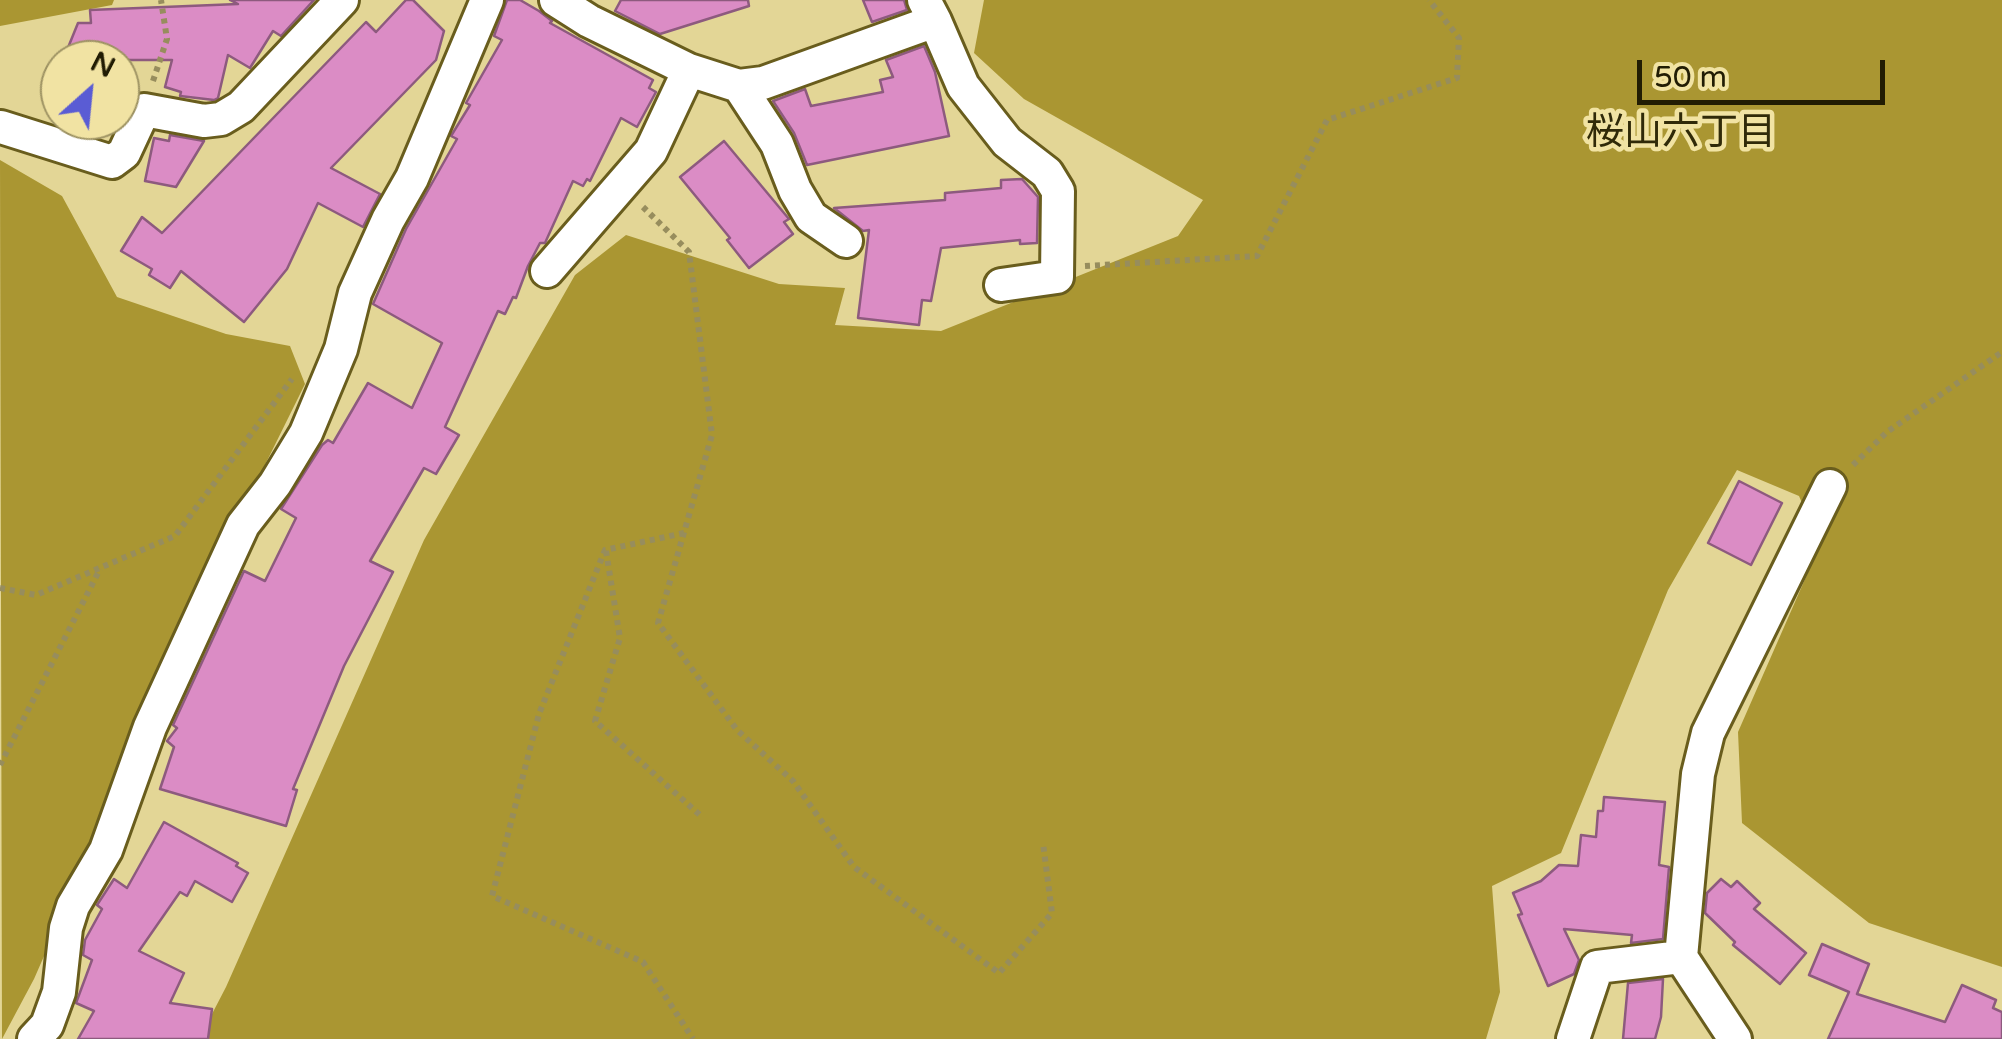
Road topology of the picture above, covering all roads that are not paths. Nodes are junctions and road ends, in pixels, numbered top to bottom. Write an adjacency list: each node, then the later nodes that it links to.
1 (342, 0): 7 (street)
2 (487, 0): 13 (street)
3 (556, 0): 5 (street)
4 (930, 10): 6 (street); 10 (street)
5 (689, 70): 6 (street); 9 (street)
6 (739, 86): 8 (street)
7 (1, 128)
8 (846, 241)
9 (547, 271)
10 (1000, 285)
11 (1830, 486): 12 (street)
12 (1681, 957): 14 (street); 15 (street)
13 (34, 1039)
14 (1573, 1039)
15 (1736, 1039)

